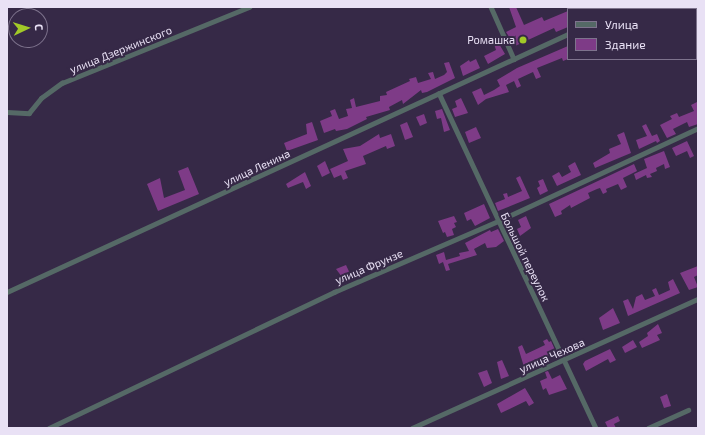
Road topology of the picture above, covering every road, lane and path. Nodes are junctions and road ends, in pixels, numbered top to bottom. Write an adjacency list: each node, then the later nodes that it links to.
1 (249, 7): 6 (street, улица Дзержинского)
2 (491, 7): 4 (street)
3 (567, 34): 4 (street, улица Ленина)
4 (514, 59): 5 (street, улица Ленина)
5 (439, 93): 8 (street, Большой переулок); 9 (street, улица Ленина)
6 (7, 112)
7 (698, 128): 8 (street, улица Фрунзе)
8 (498, 221): 11 (street, Большой переулок); 13 (street, улица Фрунзе)
9 (7, 292)
10 (698, 299): 11 (street, улица Чехова)
11 (565, 360): 14 (street, улица Чехова); 15 (street, Большой переулок)
12 (688, 410): 16 (street)
13 (50, 428)
14 (412, 428)
15 (596, 428)
16 (648, 428)

